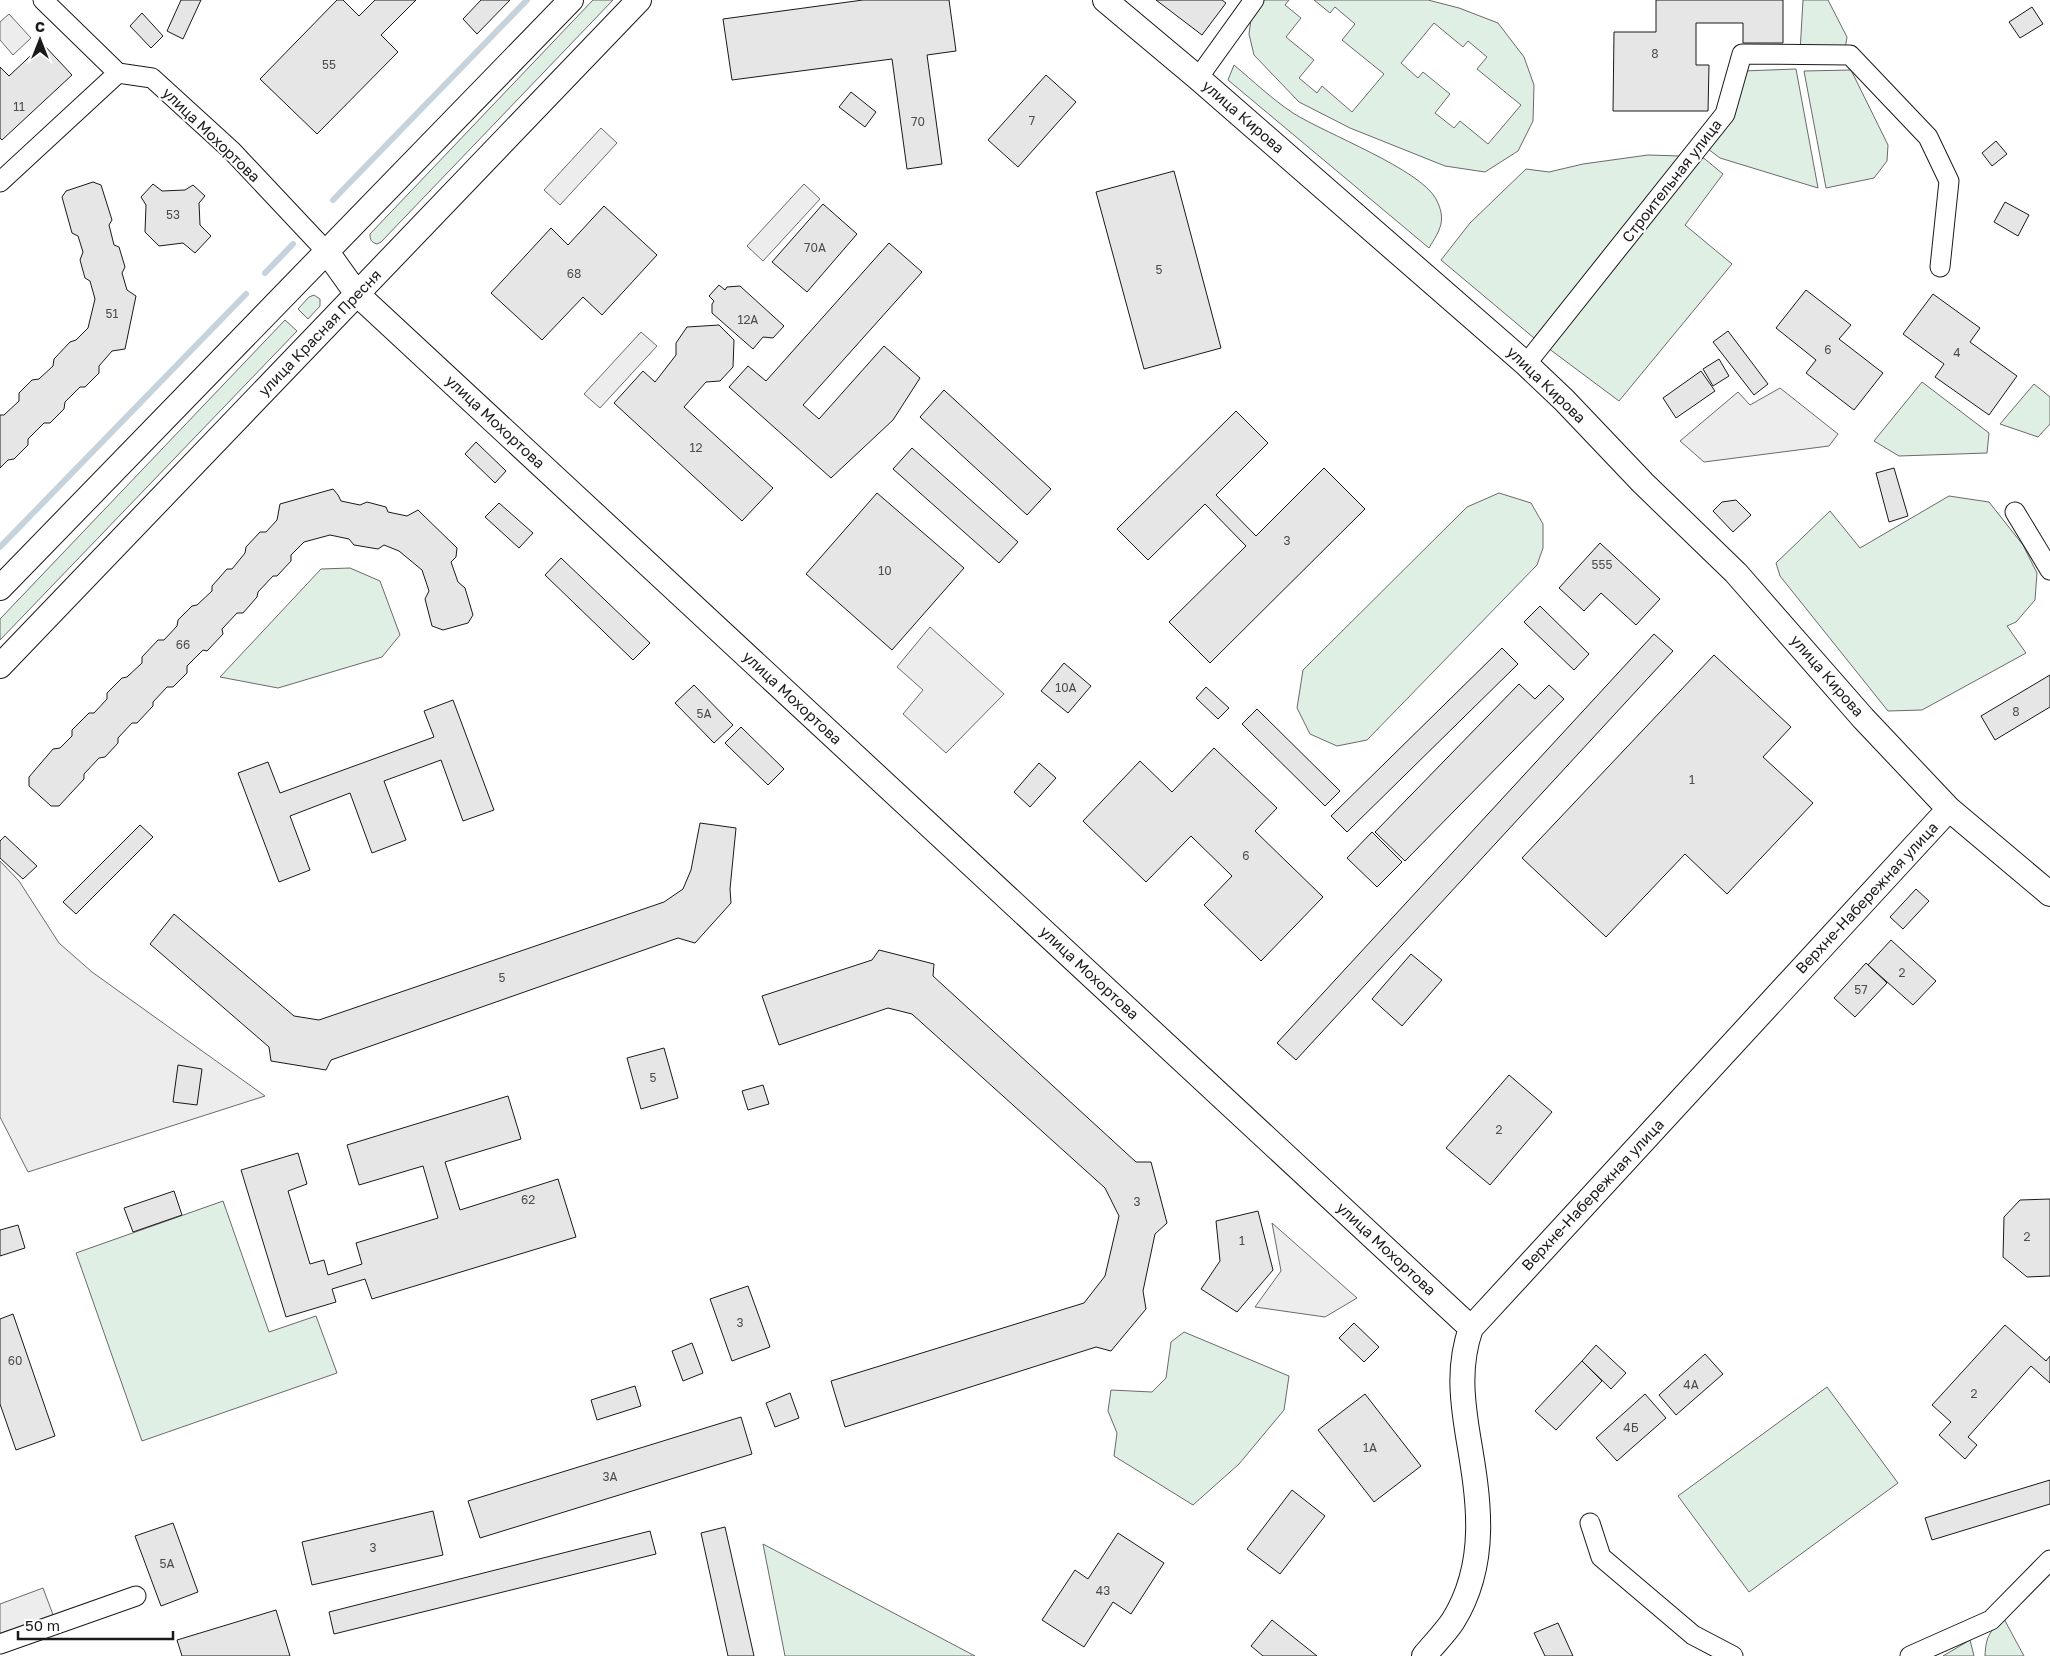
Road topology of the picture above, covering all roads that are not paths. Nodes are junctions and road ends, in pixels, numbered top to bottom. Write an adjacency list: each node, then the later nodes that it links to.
1 (43, 0): 6 (street)
2 (571, 0): 9 (street)
3 (639, 0): 11 (street, улица Красная Пресня)
4 (1105, 0): 7 (street, улица Кирова)
5 (1254, 0): 7 (street)
6 (118, 73): 8 (street); 9 (street, улица Мохортова)
7 (1198, 78): 12 (street, улица Кирова)
8 (0, 182)
9 (327, 252): 11 (street, улица Мохортова); 15 (street)
10 (1940, 267): 12 (street, Строительная улица)
11 (357, 294): 16 (street, улица Красная Пресня); 19 (street, улица Мохортова)
12 (1526, 364): 17 (street, улица Кирова)
13 (2015, 512): 14 (street)
14 (2050, 570)
15 (0, 588)
16 (0, 666)
17 (1949, 809): 18 (street, улица Кирова); 19 (street, Верхне-Набережная улица)
18 (2050, 894)
19 (1471, 1328): 24 (street, Верхне-Набережная улица)
20 (1590, 1522): 25 (street)
21 (2050, 1560): 26 (street)
22 (136, 1596): 23 (street)
23 (0, 1644)
24 (1424, 1656)
25 (1733, 1656)
26 (1910, 1656)

